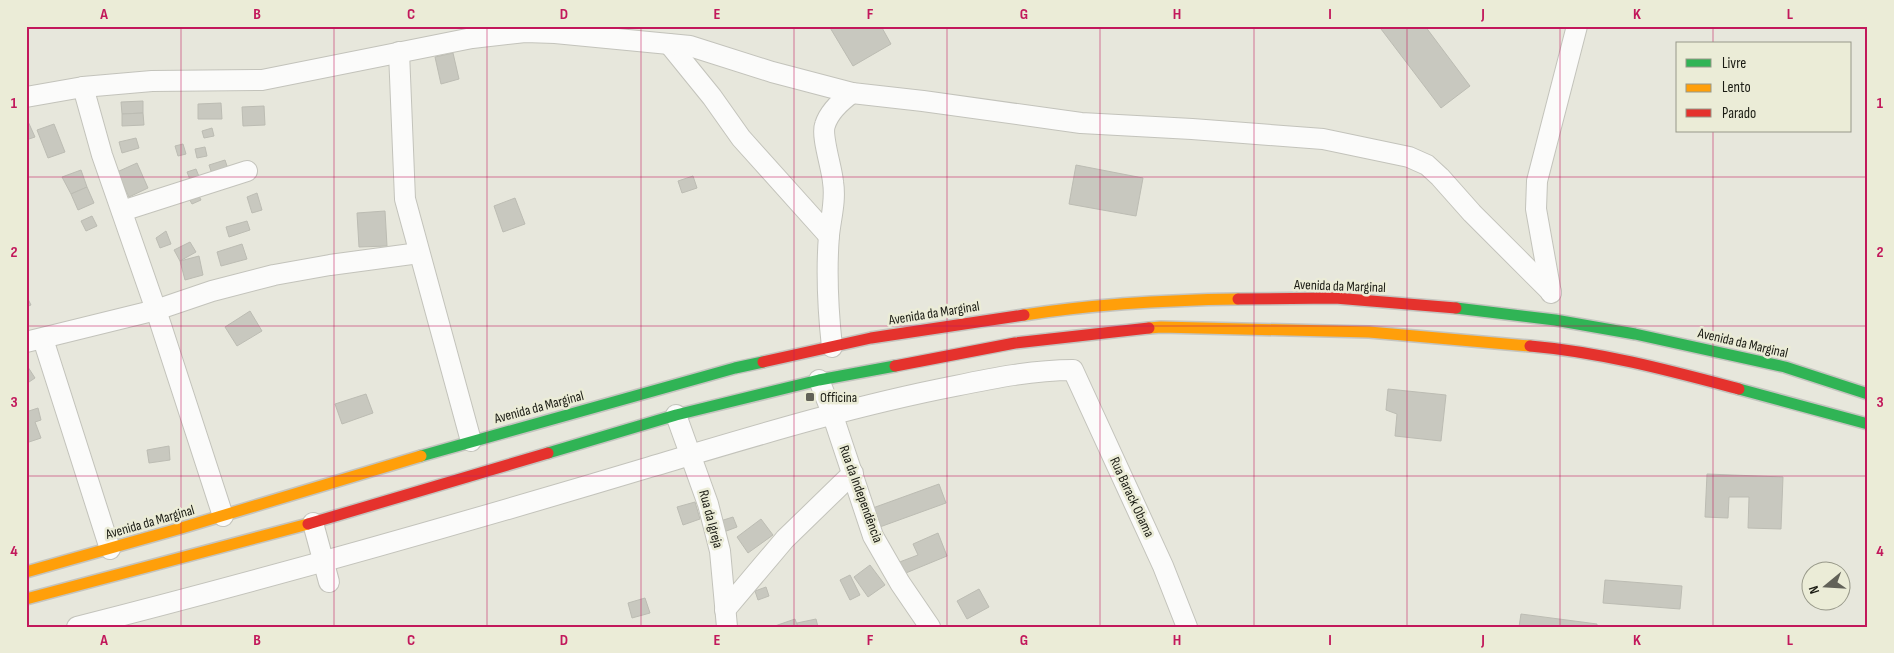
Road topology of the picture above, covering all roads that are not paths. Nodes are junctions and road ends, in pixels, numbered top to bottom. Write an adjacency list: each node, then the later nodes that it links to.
1 (1577, 26): 11 (street)
2 (668, 44): 3 (street); 5 (street); 9 (street)
3 (399, 52): 4 (street); 10 (street)
4 (82, 86): 6 (street); 8 (street)
5 (852, 93): 9 (street); 11 (street)
6 (26, 97)
7 (248, 170): 8 (street)
8 (122, 211): 12 (street)
9 (829, 236): 15 (street)
10 (419, 253): 12 (street); 21 (street)
11 (1551, 292): 13 (street)
12 (156, 310): 14 (street); 24 (street)
13 (1554, 320): 15 (main road, Avenida da Marginal); 17 (main road, Avenida da Marginal)
14 (35, 340): 26 (street)
15 (832, 347): 21 (main road, Avenida da Marginal)
16 (819, 380): 18 (street, Rua da Independência); 19 (main road); 20 (main road)
17 (1868, 394)
18 (832, 413): 22 (street); 23 (street, Rua da Independência); 34 (street, Rua Barack Obama)
19 (676, 415): 22 (street, Rua da Igreja); 25 (main road)
20 (1868, 424)
21 (471, 441): 24 (main road, Avenida da Marginal)
22 (691, 455): 27 (street); 31 (street, Rua da Igreja)
23 (853, 473): 31 (street); 33 (street, Rua da Independência)
24 (223, 516): 26 (main road, Avenida da Marginal)
25 (312, 523): 27 (street); 30 (main road)
26 (110, 550): 28 (main road, Avenida da Marginal)
27 (323, 562): 29 (street); 32 (street)
28 (26, 572)
29 (329, 582)
30 (26, 599)
31 (726, 618)
32 (77, 627)
33 (930, 627)
34 (1187, 627)

